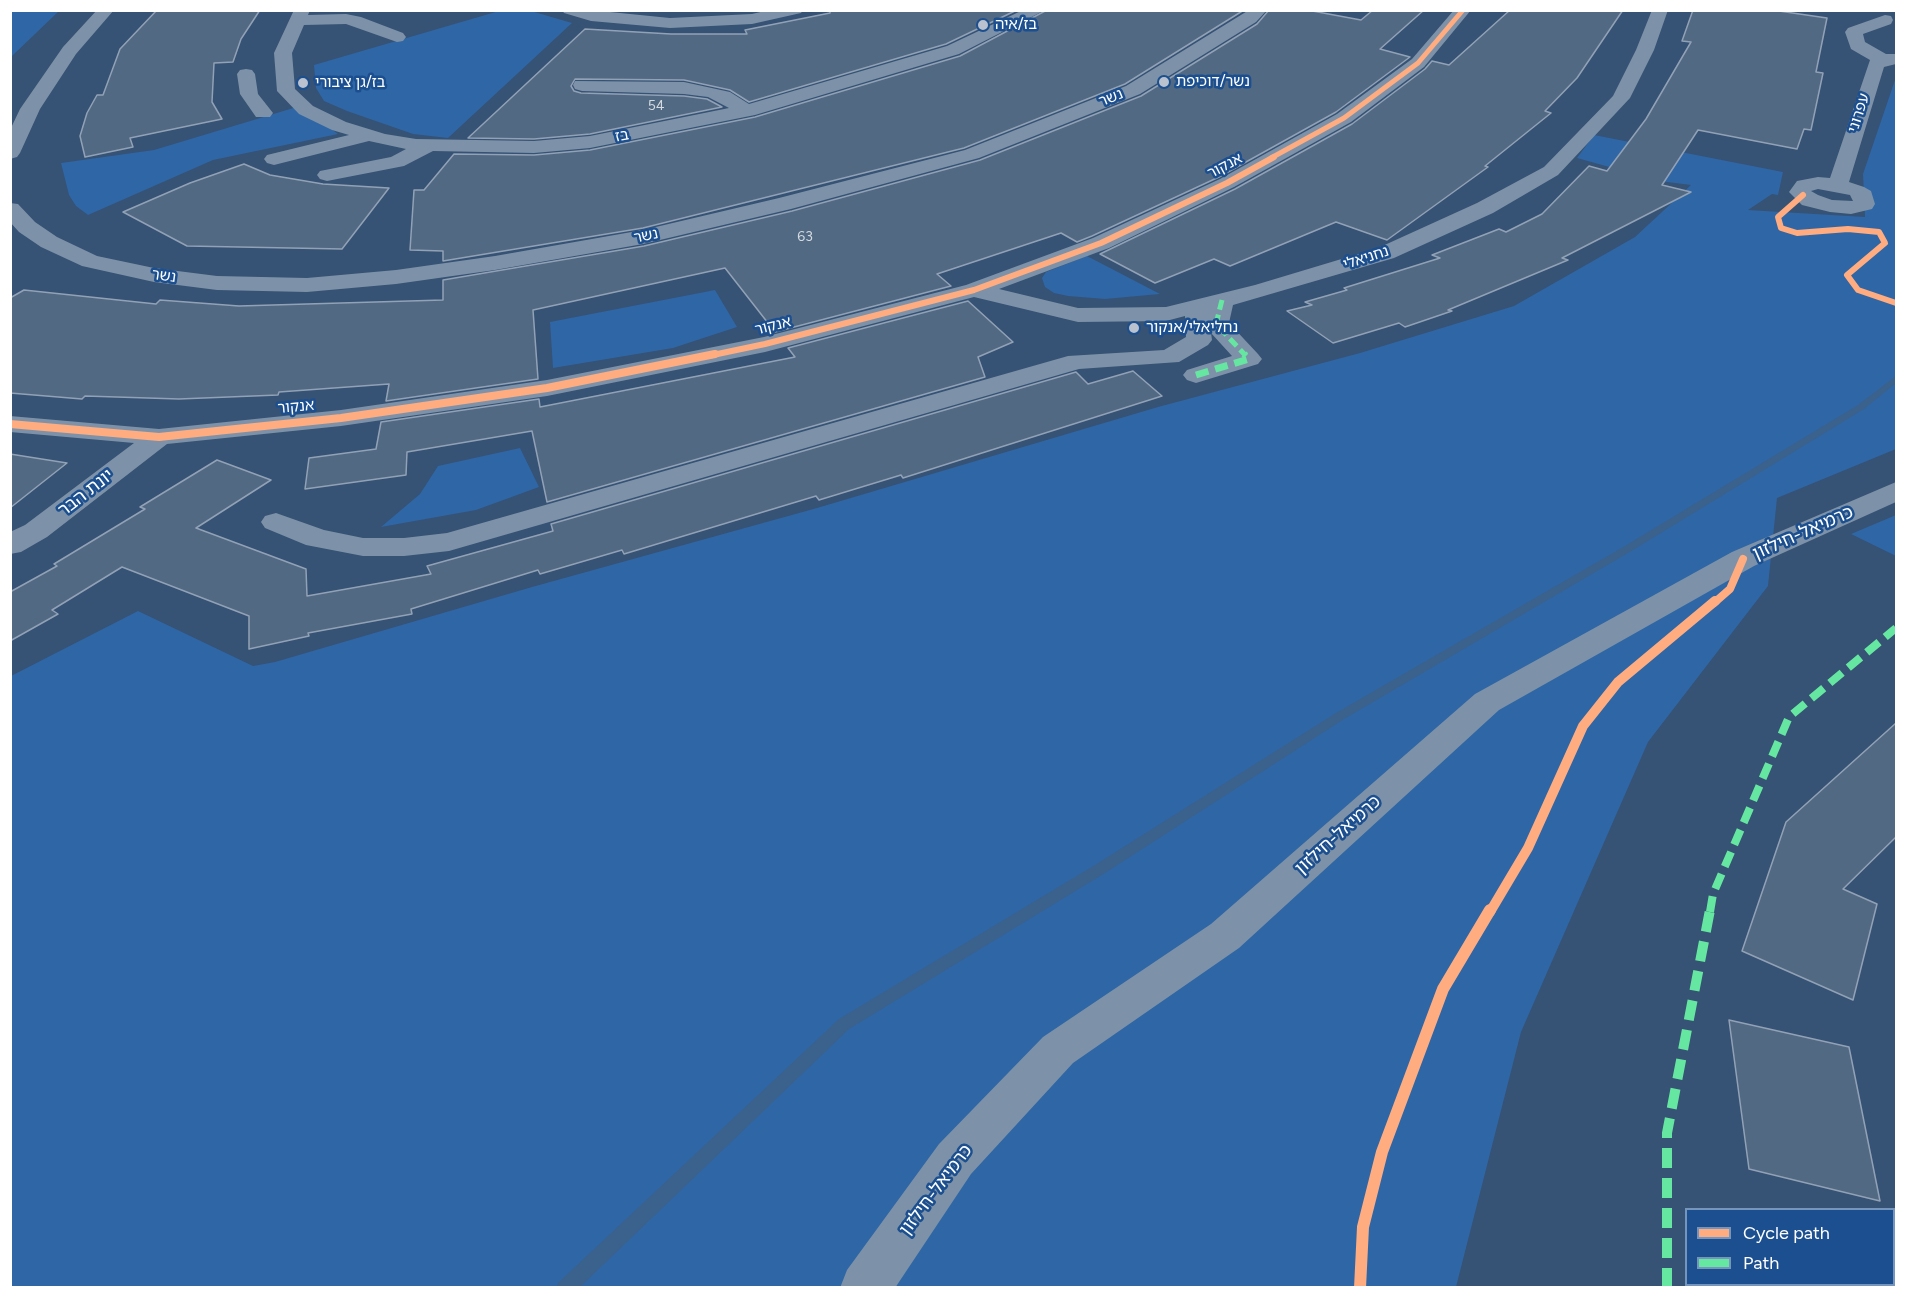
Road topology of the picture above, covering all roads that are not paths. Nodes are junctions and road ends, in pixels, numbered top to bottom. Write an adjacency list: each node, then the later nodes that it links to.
1 (106, 10): 18 (street)
2 (570, 10): 3 (street)
3 (795, 10)
4 (1037, 10): 14 (street, בז)
5 (1259, 10): 22 (street, נשר)
6 (1463, 10): 23 (street, אנקור)
7 (1660, 10): 24 (street, נחניאלי)
8 (300, 15): 10 (street); 12 (street, בז)
9 (1885, 20): 11 (street)
10 (397, 37)
11 (1890, 59): 21 (street, עפרוני)
12 (285, 76): 15 (street); 16 (street, בז)
13 (582, 85): 14 (street)
14 (746, 111): 17 (street, בז)
15 (263, 113)
16 (368, 135): 17 (street, בז); 19 (street)
17 (428, 145): 20 (street)
18 (10, 153)
19 (274, 159)
20 (327, 176)
21 (1838, 185)
22 (10, 209)
23 (974, 290): 24 (street, נחניאלי); 27 (street, אנקור)
24 (1209, 303): 25 (street); 29 (street)
25 (1196, 375)
26 (10, 424): 27 (street, אנקור)
27 (159, 437): 30 (street, יונת הבר)
28 (1896, 490): 31 (street, כרמיאל-חילזון)
29 (276, 522)
30 (10, 545)
31 (865, 1287)

